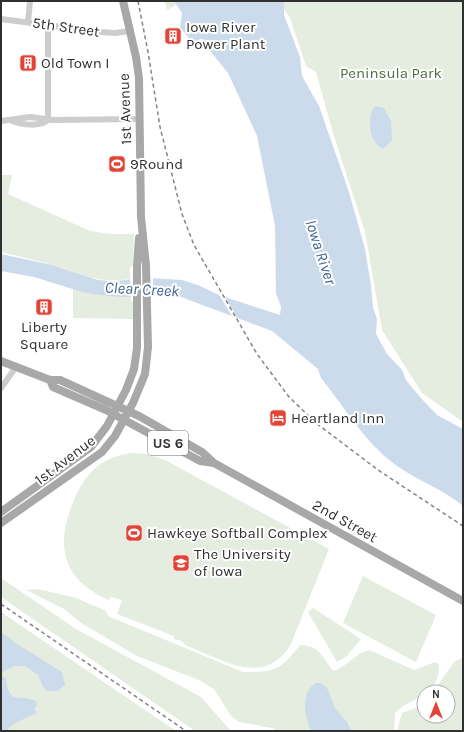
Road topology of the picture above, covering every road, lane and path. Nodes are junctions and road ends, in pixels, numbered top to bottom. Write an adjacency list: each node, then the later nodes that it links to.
1 (30, 1): 4 (street)
2 (123, 1): 6 (main road, 1st Avenue)
3 (1, 19): 4 (street, 5th Street)
4 (28, 22): 5 (street, 5th Street)
5 (48, 25): 6 (street, 5th Street); 8 (street)
6 (130, 31): 7 (main road, 1st Avenue)
7 (140, 119): 8 (street); 10 (main road, 1st Avenue)
8 (48, 120): 9 (street)
9 (1, 121)
10 (141, 217): 15 (main road, 1st Avenue); 16 (main road, 1st Avenue)
11 (1, 361): 12 (main road, 2nd Street / US 6)
12 (16, 367): 13 (main road, 2nd Street / US 6); 14 (street)
13 (50, 380): 15 (main road, 2nd Street / US 6); 17 (main road, 2nd Street / US 6)
14 (1, 388)
15 (118, 405): 16 (main road, 2nd Street / US 6); 17 (main road, 1st Avenue)
16 (129, 410): 18 (main road, 1st Avenue); 19 (main road, 2nd Street / US 6)
17 (113, 414): 18 (main road, 2nd Street / US 6); 20 (main road, 1st Avenue)
18 (123, 420): 19 (main road, 2nd Street / US 6); 21 (main road, 1st Avenue)
19 (214, 463): 22 (main road, 2nd Street / US 6)
20 (1, 512)
21 (1, 523)
22 (463, 601)

